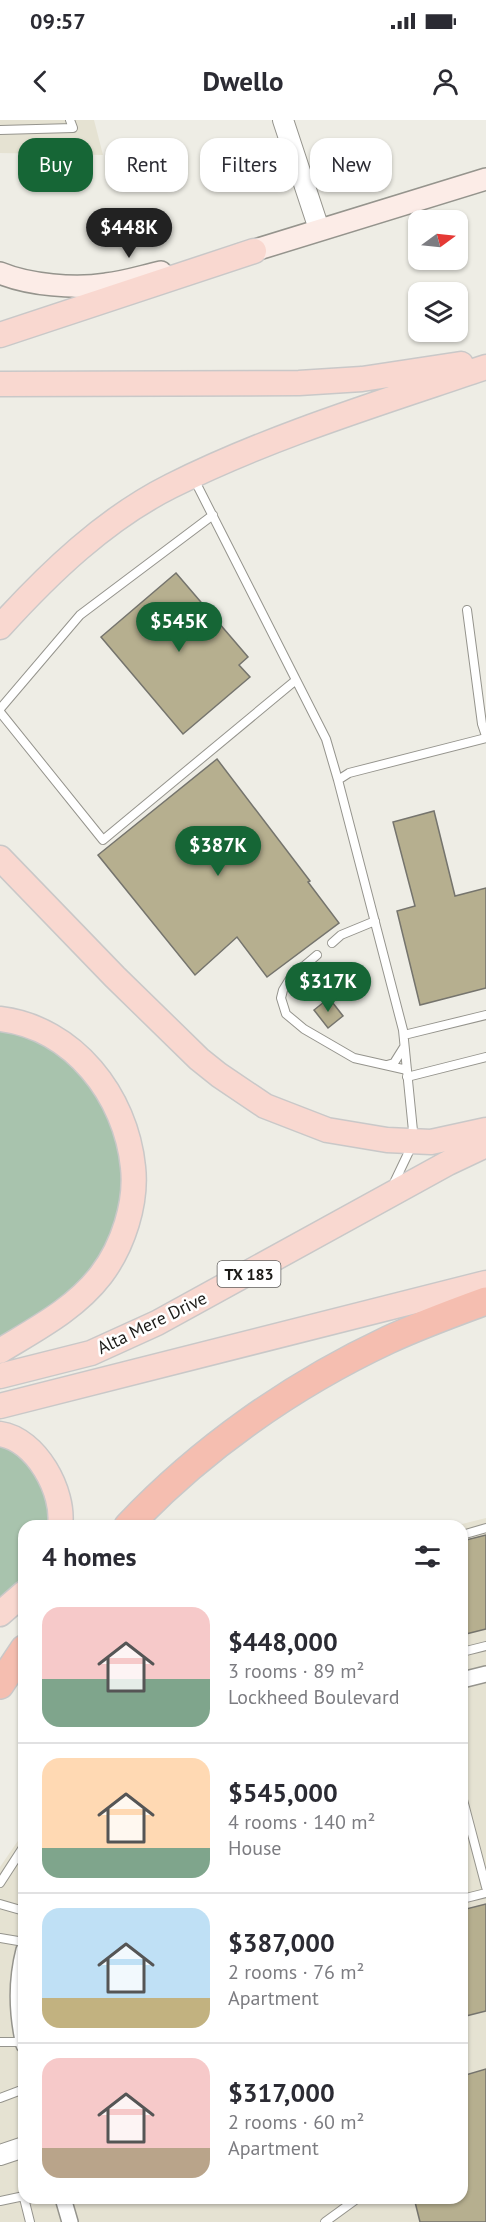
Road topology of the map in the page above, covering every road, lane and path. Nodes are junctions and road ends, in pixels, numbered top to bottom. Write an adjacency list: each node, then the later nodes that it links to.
1 (70, 120): 3 (lane)
2 (283, 120): 5 (street)
3 (0, 130)
4 (486, 179): 5 (main road)
5 (319, 229): 6 (main road)
6 (254, 251): 7 (main road); 8 (main road)
7 (0, 273)
8 (0, 335)
9 (486, 360): 11 (main road)
10 (486, 367): 12 (main road)
11 (0, 384)
12 (193, 476): 13 (lane); 15 (main road)
13 (213, 515): 16 (lane); 17 (lane)
14 (467, 610): 18 (lane)
15 (0, 627)
16 (296, 680): 17 (lane); 19 (lane)
17 (0, 710)
18 (486, 737): 19 (lane)
19 (338, 780): 21 (lane)
20 (0, 858): 32 (main road)
21 (375, 921): 22 (lane); 26 (lane)
22 (332, 942)
23 (317, 955): 29 (lane)
24 (486, 1015): 26 (lane)
25 (0, 1019): 37 (main road)
26 (404, 1035): 27 (lane)
27 (405, 1045): 29 (lane); 30 (lane)
28 (486, 1057): 30 (lane)
29 (386, 1065): 30 (lane)
30 (407, 1074): 32 (lane)
31 (486, 1130): 32 (main road)
32 (414, 1141): 34 (lane)
33 (486, 1145): 34 (main road, Alta Mere Drive / TX 183)
34 (387, 1198): 38 (main road, Alta Mere Drive / TX 183)
35 (486, 1283): 39 (main road, Alta Mere Drive)
36 (486, 1301): 42 (highway)
37 (0, 1351)
38 (0, 1376)
39 (0, 1406)
40 (0, 1434): 41 (main road)
41 (61, 1520)
42 (134, 1520)
43 (486, 1528): 44 (lane)
44 (468, 1533)
45 (18, 1598): 46 (main road)
46 (0, 1614)
47 (486, 1646): 48 (lane)
48 (468, 1650)
49 (18, 1658): 52 (highway)
50 (486, 1674): 51 (street)
51 (468, 1678)
52 (0, 1685)
53 (468, 1819): 56 (lane)
54 (18, 1855): 55 (lane)
55 (0, 1883)
56 (486, 1887)
57 (486, 1893): 58 (lane)
58 (468, 1898)
59 (0, 1904): 60 (lane)
60 (18, 1909)
61 (0, 1938): 62 (lane)
62 (18, 1941)
63 (0, 2042): 64 (lane)
64 (18, 2044)
65 (18, 2091): 66 (lane)
66 (0, 2098)
67 (18, 2149): 68 (street)
68 (0, 2155)
69 (18, 2198): 70 (lane)
70 (0, 2201)
71 (26, 2204): 74 (lane)
72 (65, 2204): 75 (street)
73 (350, 2204): 76 (lane)
74 (30, 2222)
75 (70, 2222)
76 (325, 2222)

